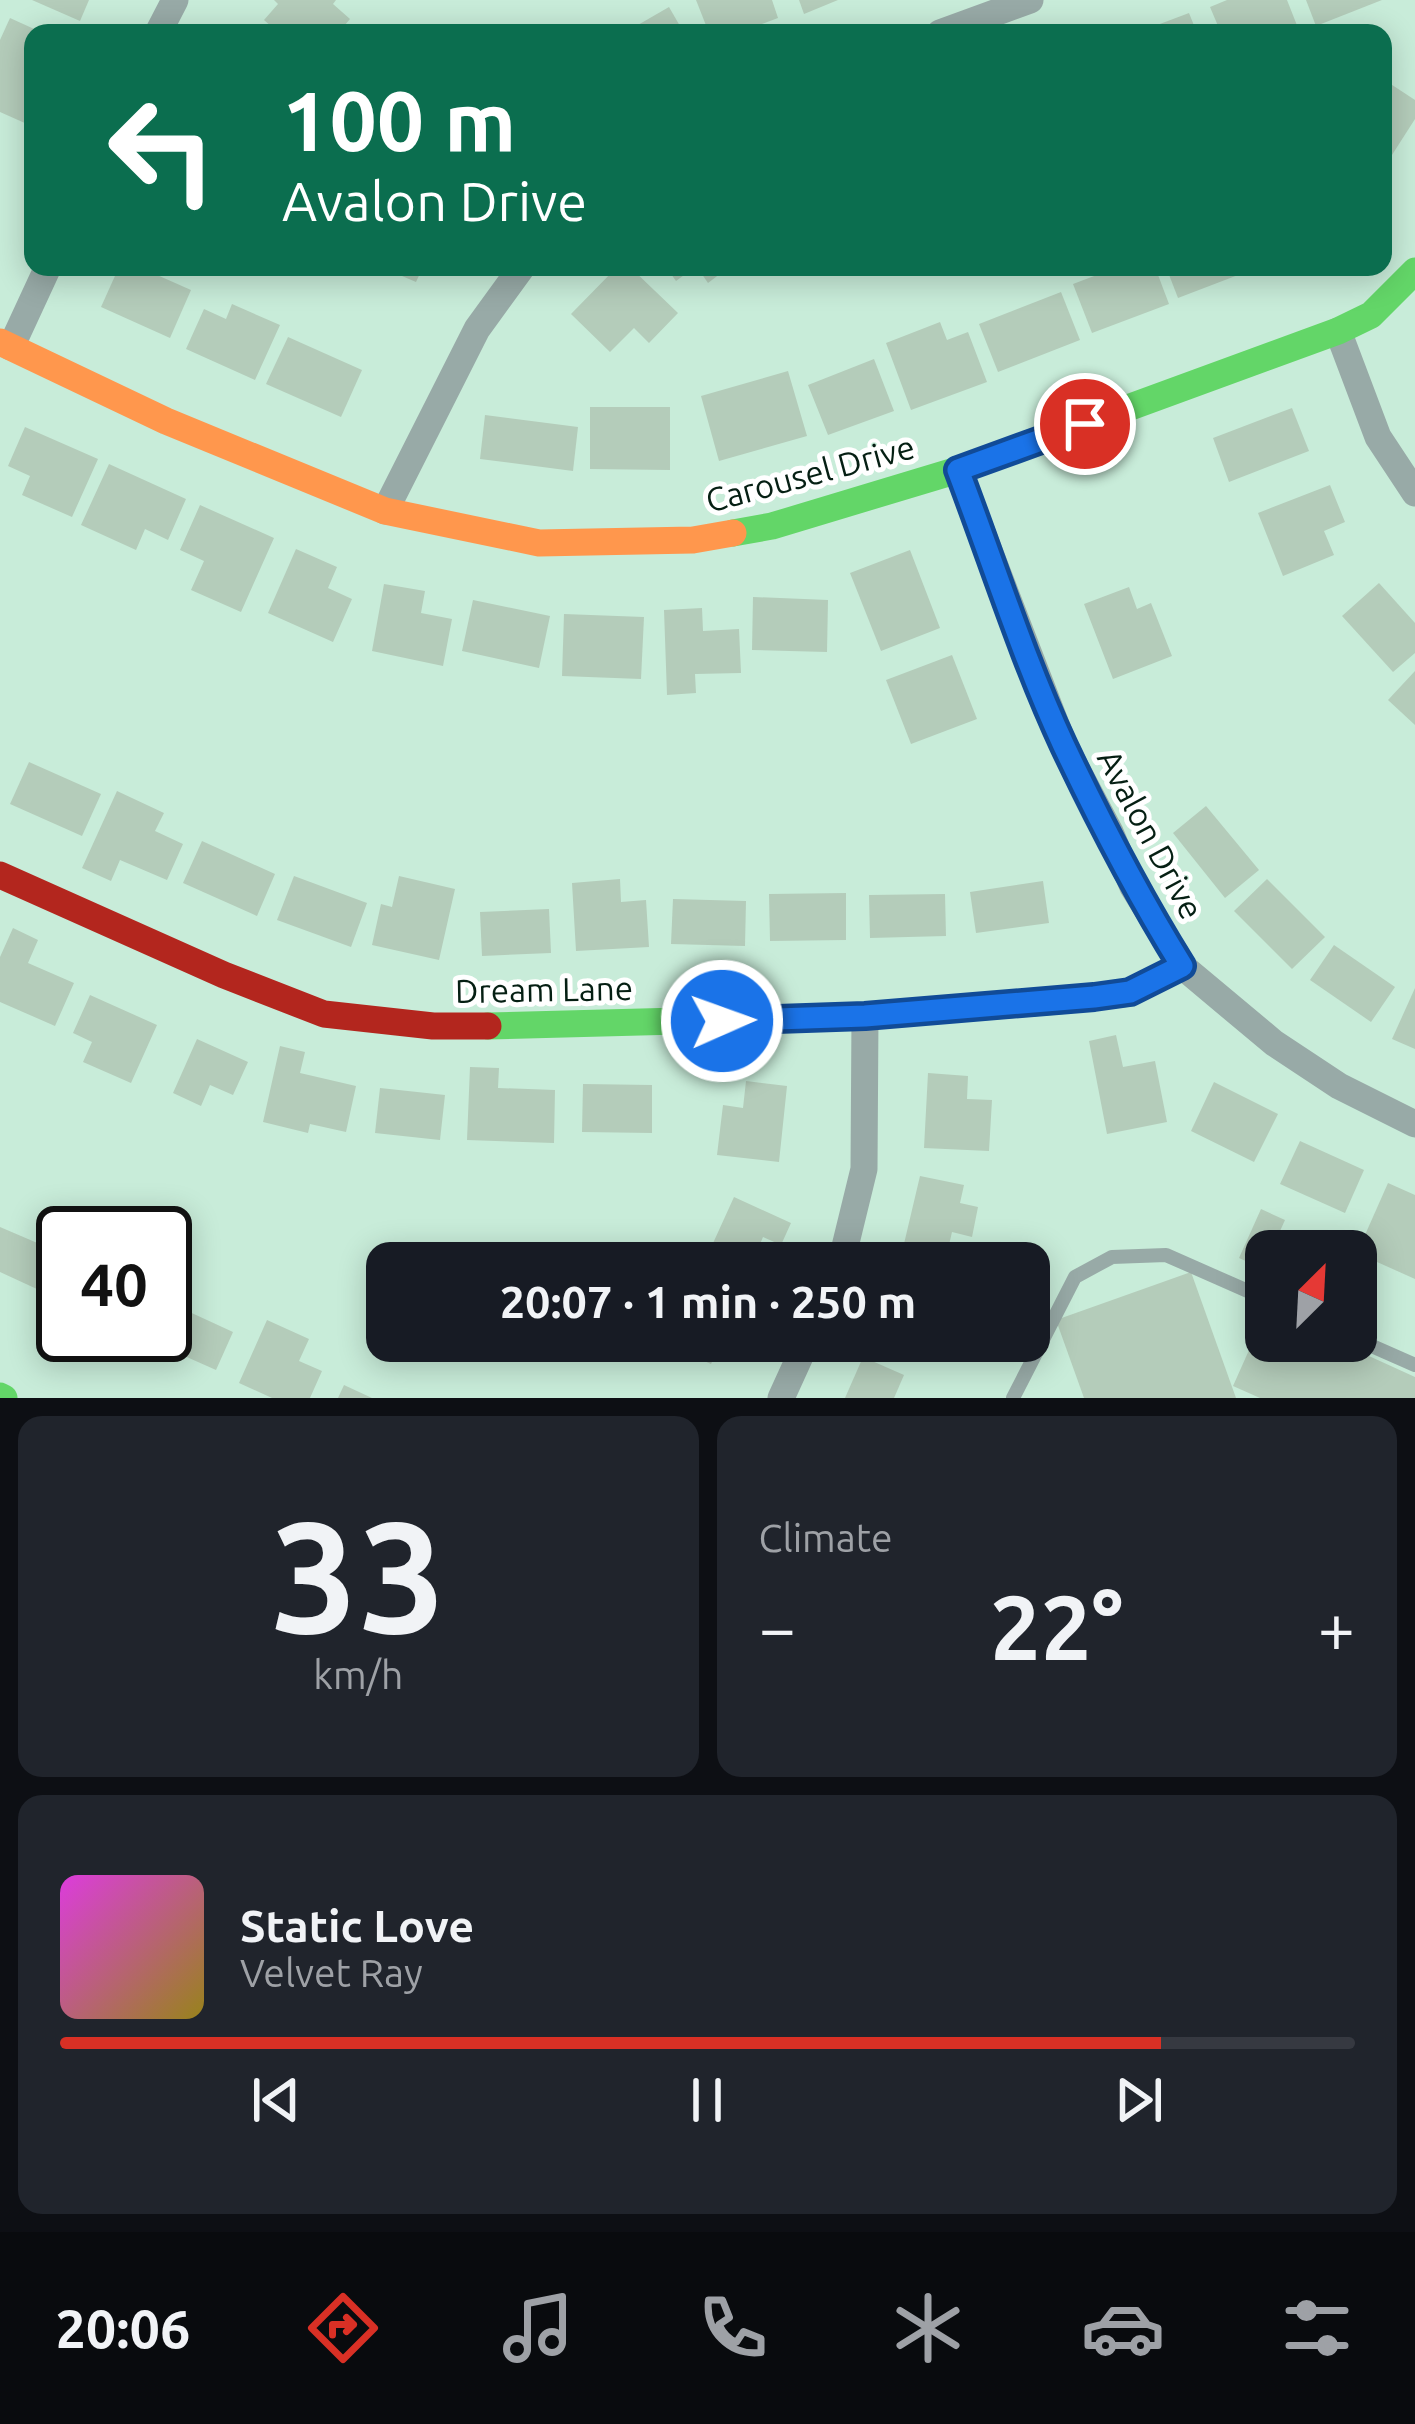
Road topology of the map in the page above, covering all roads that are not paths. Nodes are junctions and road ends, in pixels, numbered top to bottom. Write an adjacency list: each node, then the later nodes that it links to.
1 (1030, 0): 2 (street)
2 (965, 24)
3 (1415, 272): 6 (street, Carousel Drive)
4 (43, 276): 7 (street)
5 (515, 276): 10 (street)
6 (1338, 331): 8 (street, Carousel Drive); 9 (street)
7 (5, 345): 10 (street, Carousel Drive)
8 (958, 470): 10 (street, Carousel Drive); 12 (street, Avalon Drive)
9 (1415, 493)
10 (385, 511)
11 (0, 875): 13 (street, Dream Lane)
12 (1182, 966): 13 (street, Dream Lane); 14 (street, Avalon Drive)
13 (865, 1016): 15 (street)
14 (1415, 1124)
15 (846, 1242)
16 (1245, 1290): 21 (lane)
17 (1377, 1348): 19 (lane)
18 (797, 1362): 20 (street)
19 (1415, 1365)
20 (781, 1398)
21 (1013, 1398)

